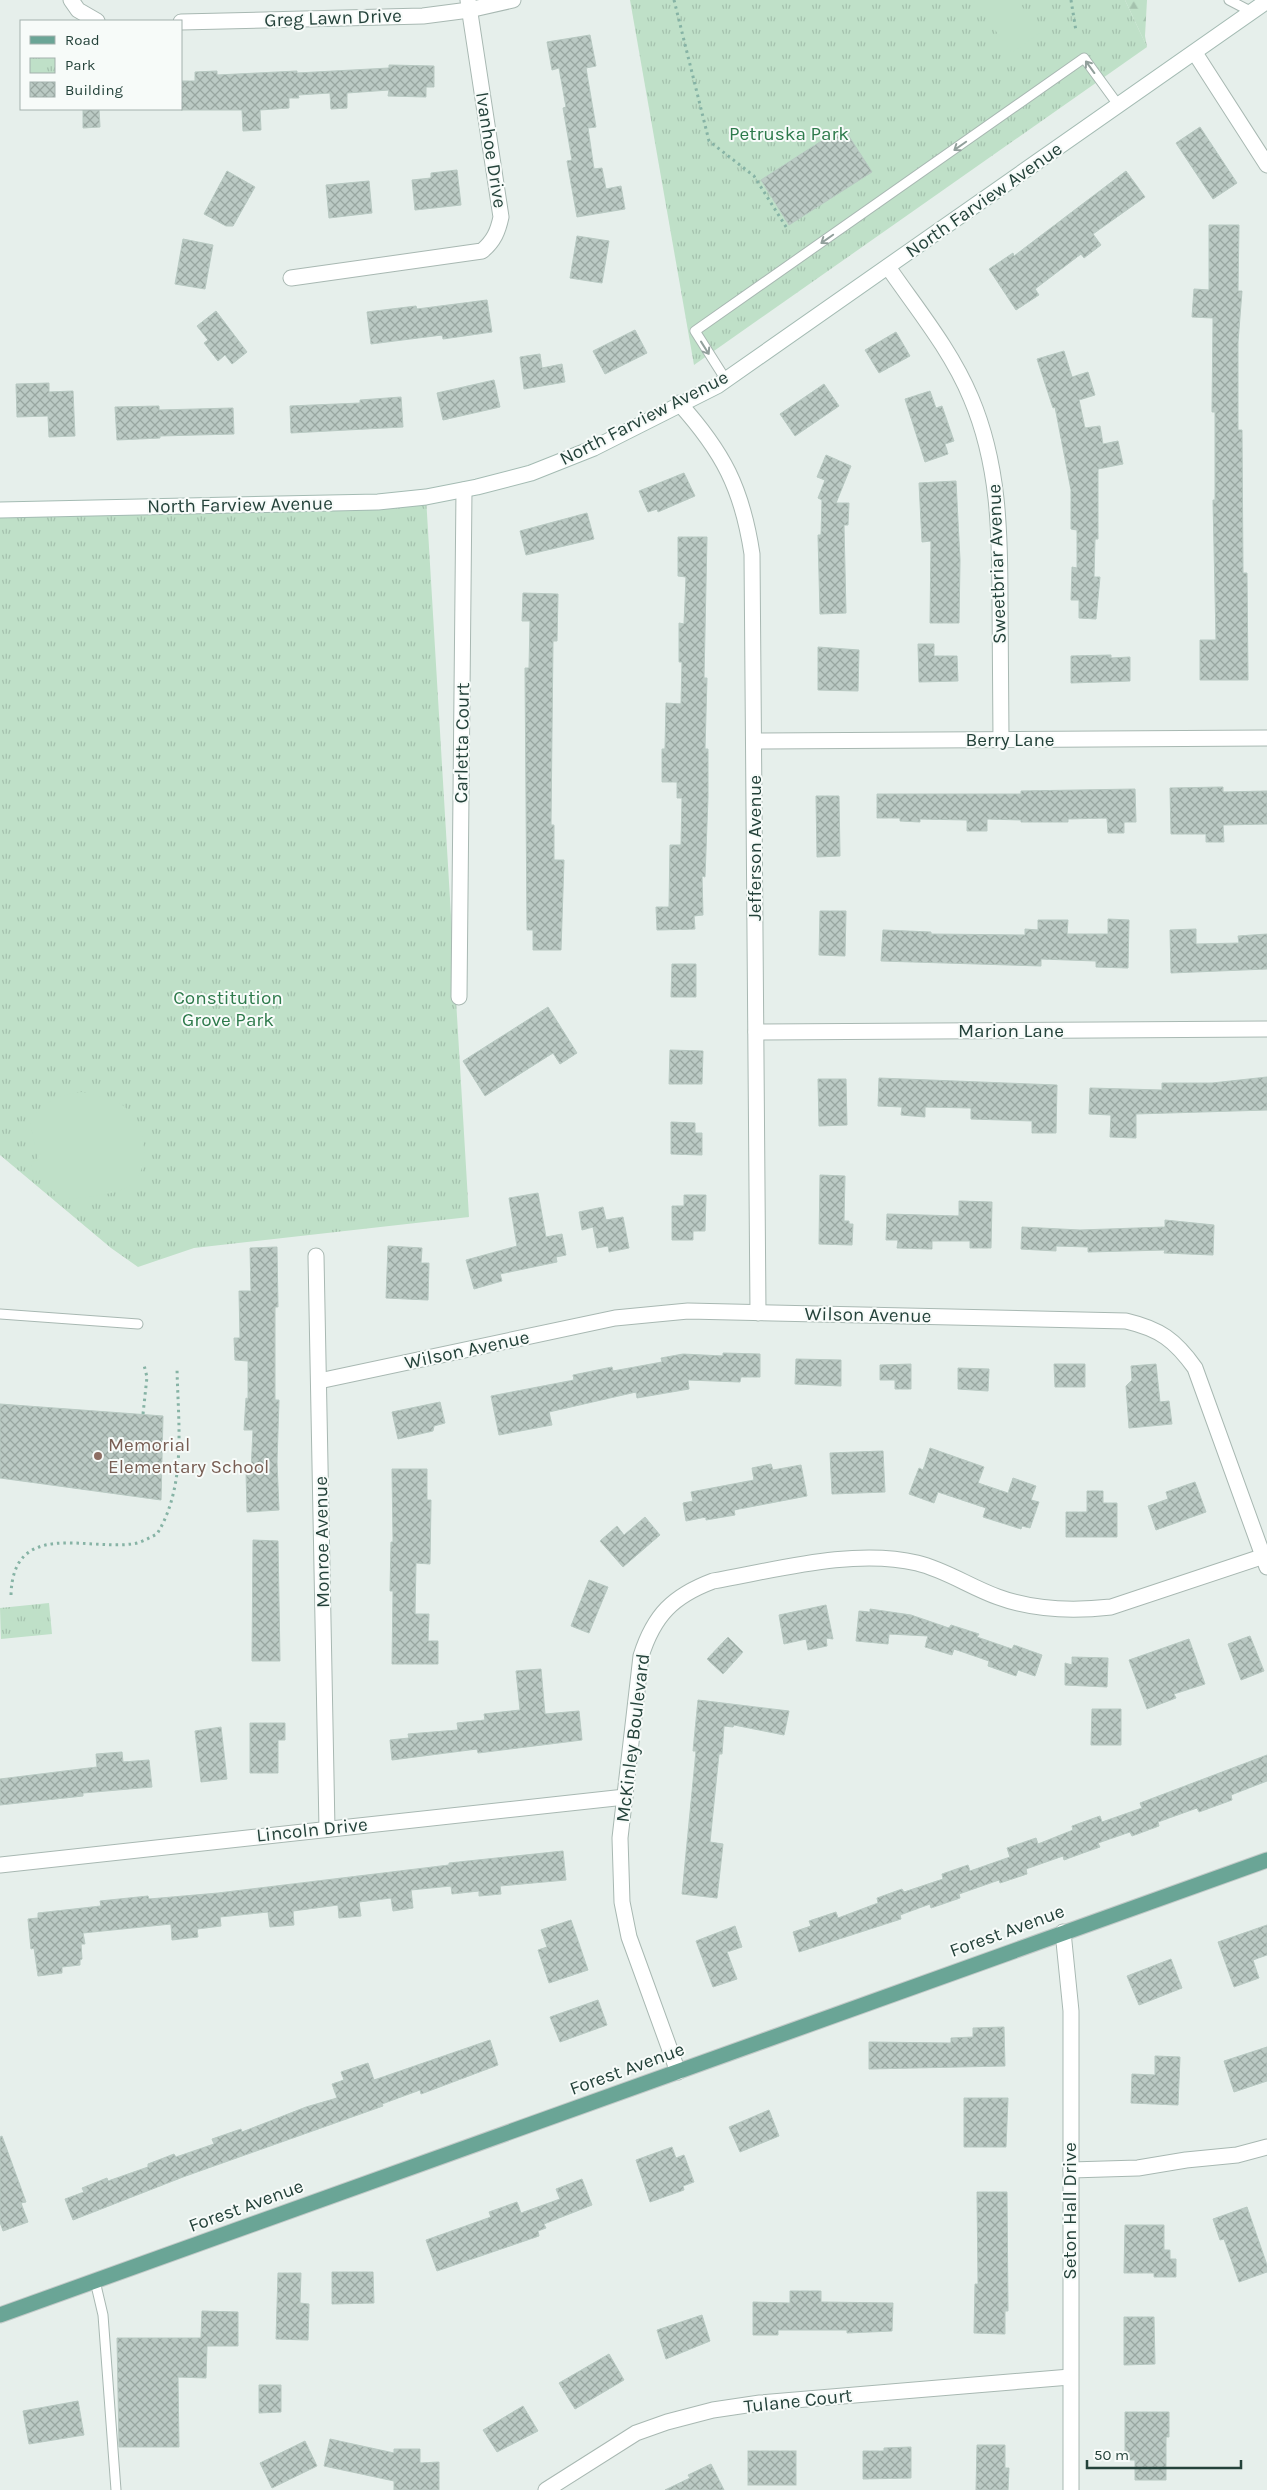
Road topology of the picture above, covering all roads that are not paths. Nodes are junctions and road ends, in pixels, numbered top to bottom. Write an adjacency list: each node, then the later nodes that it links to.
1 (70, 0): 7 (street)
2 (513, 0): 5 (street, Greg Lawn Drive)
3 (1229, 0): 6 (lane)
4 (1267, 1): 6 (street, North Farview Avenue)
5 (468, 5): 8 (street, Greg Lawn Drive); 13 (street, Ivanhoe Drive)
6 (1252, 12): 9 (street, North Farview Avenue)
7 (95, 20)
8 (182, 22)
9 (1195, 53): 10 (street, North Farview Avenue); 11 (street)
10 (1119, 106): 12 (street, North Farview Avenue); 14 (lane, one-way to 14)
11 (1267, 165)
12 (888, 267): 14 (street, North Farview Avenue); 19 (street, Sweetbriar Avenue)
13 (291, 278)
14 (726, 380): 15 (street, North Farview Avenue)
15 (679, 403): 16 (street, North Farview Avenue); 20 (street, Jefferson Avenue)
16 (464, 490): 17 (street, North Farview Avenue); 21 (street, Carletta Court)
17 (0, 510)
18 (1267, 738): 19 (street, Berry Lane)
19 (1001, 740): 20 (street, Berry Lane)
20 (754, 741): 23 (street, Jefferson Avenue)
21 (459, 997)
22 (1267, 1029): 23 (street, Marion Lane)
23 (756, 1032): 25 (street, Jefferson Avenue)
24 (316, 1256): 28 (street, Monroe Avenue)
25 (758, 1313): 28 (street, Wilson Avenue); 29 (street, Wilson Avenue)
26 (0, 1314): 27 (lane)
27 (138, 1324)
28 (319, 1381): 31 (street, Monroe Avenue)
29 (1266, 1559): 30 (street, McKinley Boulevard)
30 (625, 1797): 31 (street, Lincoln Drive); 35 (street, McKinley Boulevard)
31 (327, 1828): 33 (street, Lincoln Drive)
32 (1267, 1860): 34 (main road, Forest Avenue)
33 (0, 1865)
34 (1063, 1932): 35 (main road, Forest Avenue); 37 (street, Seton Hall Drive)
35 (678, 2072): 38 (main road, Forest Avenue)
36 (1267, 2147): 37 (street)
37 (1070, 2170): 40 (street, Seton Hall Drive)
38 (95, 2281): 39 (main road, Forest Avenue); 41 (lane)
39 (0, 2316)
40 (1070, 2377): 42 (street, Tulane Court); 43 (street, Seton Hall Drive)
41 (116, 2490)
42 (546, 2490)
43 (1071, 2490)

